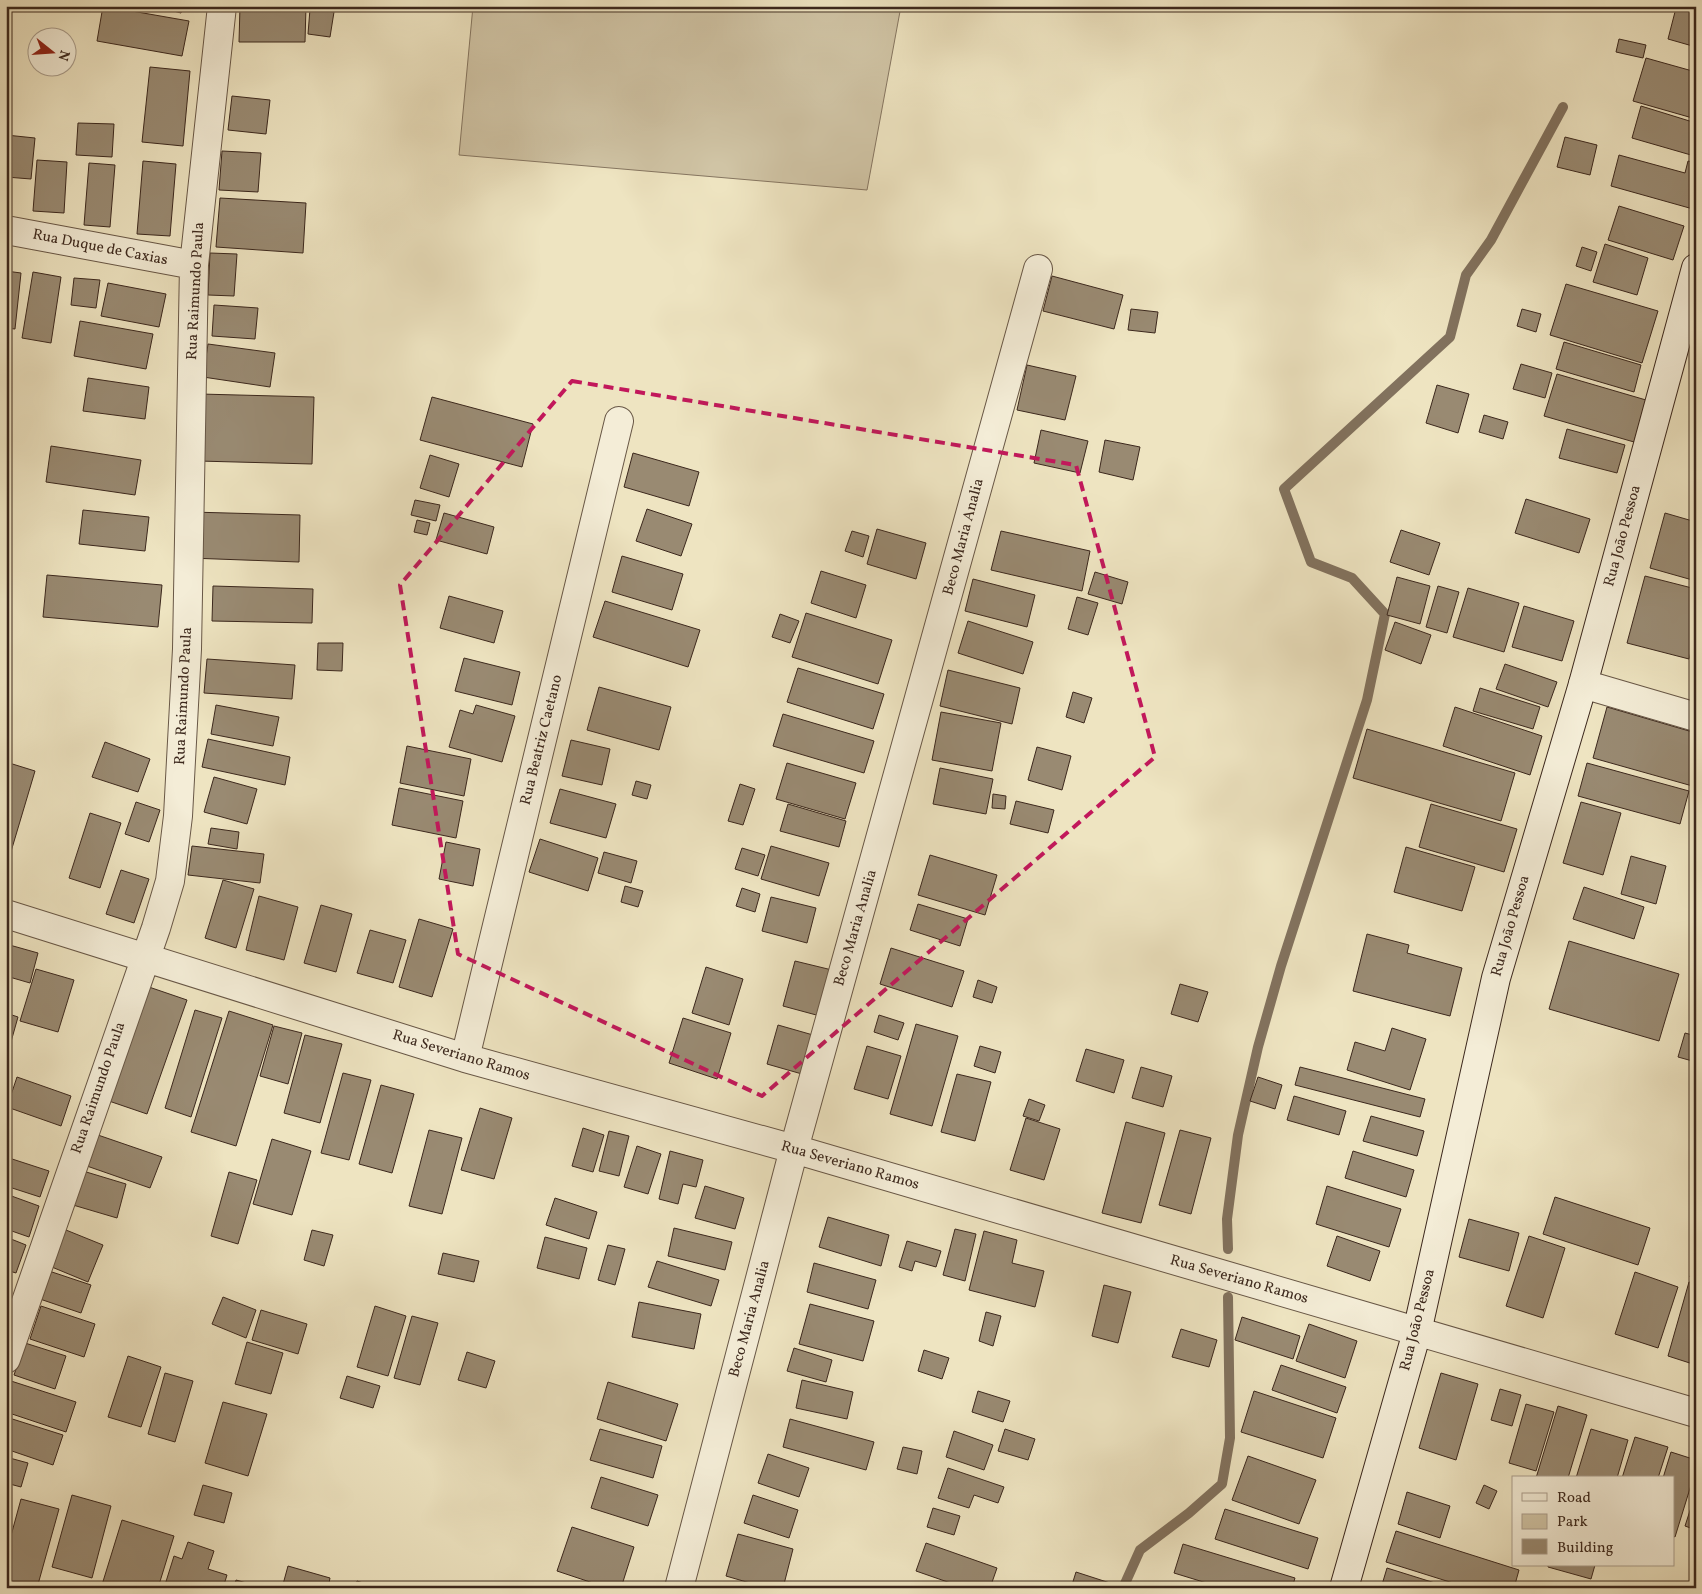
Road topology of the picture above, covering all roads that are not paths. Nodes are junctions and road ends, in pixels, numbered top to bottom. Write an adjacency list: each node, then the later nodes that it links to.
1 (222, 6): 3 (street, Rua Raimundo Paula)
2 (6, 230): 3 (street, Rua Duque de Caxias)
3 (194, 265): 10 (street, Rua Raimundo Paula)
4 (1696, 268): 7 (street, Rua João Pessoa)
5 (1038, 269): 12 (street, Beco Maria Analia)
6 (619, 421): 11 (street, Rua Beatriz Caetano)
7 (1582, 684): 8 (street); 13 (street, Rua João Pessoa)
8 (1696, 717)
9 (6, 914): 10 (street, Rua Severiano Ramos)
10 (145, 957): 11 (street, Rua Severiano Ramos); 14 (street, Rua Raimundo Paula)
11 (464, 1058): 12 (street, Rua Severiano Ramos)
12 (794, 1149): 13 (street, Rua Severiano Ramos); 16 (street, Beco Maria Analia)
13 (1417, 1332): 15 (street, Rua Severiano Ramos); 17 (street, Rua João Pessoa)
14 (6, 1359)
15 (1696, 1413)
16 (679, 1588)
17 (1344, 1588)

